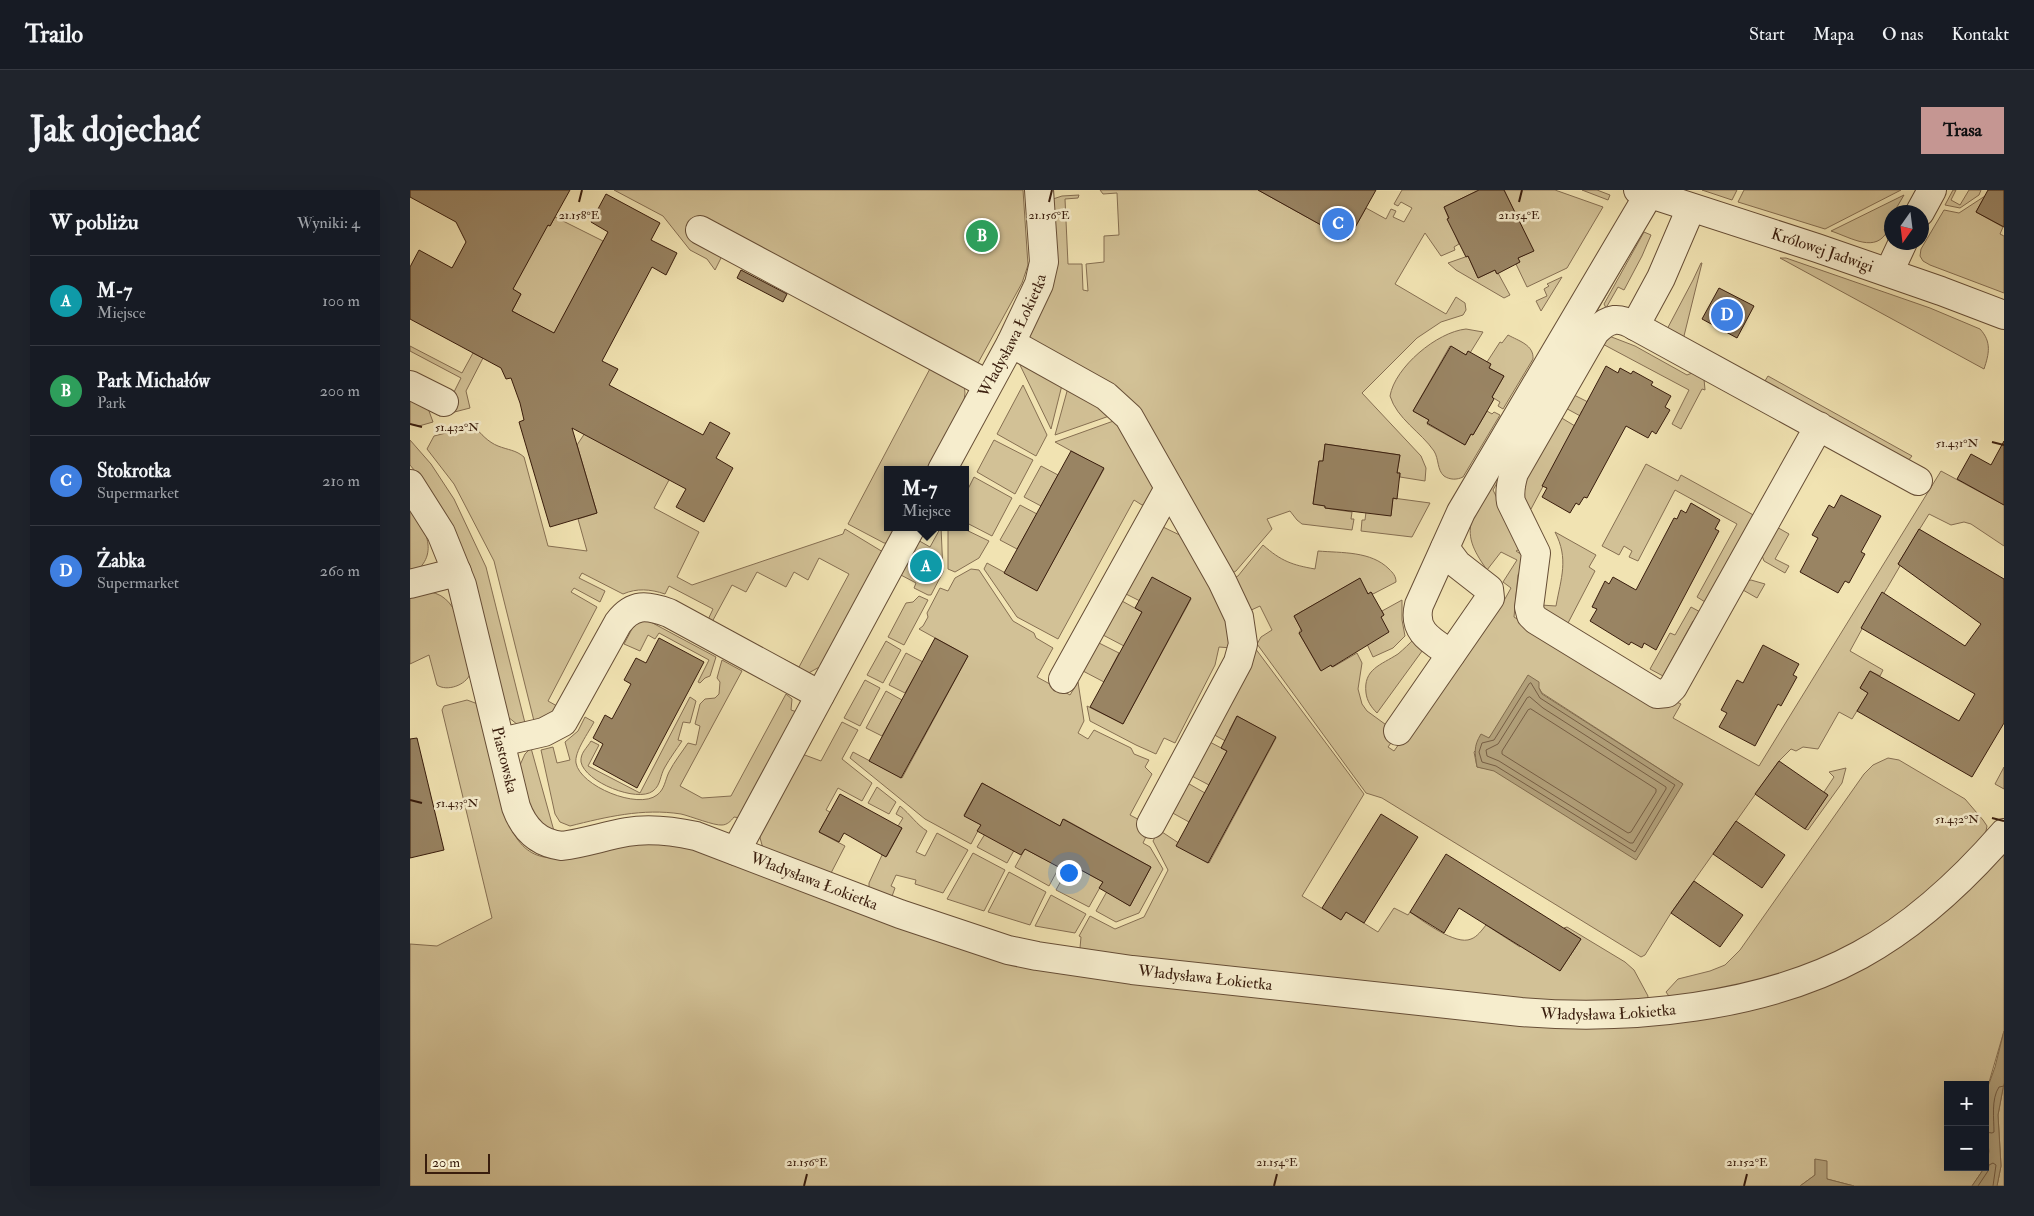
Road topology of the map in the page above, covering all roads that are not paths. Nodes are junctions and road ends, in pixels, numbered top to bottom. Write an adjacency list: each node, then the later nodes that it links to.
1 (1039, 190): 11 (street, Władysława Łokietka)
2 (1932, 190): 4 (street)
3 (1644, 192): 5 (street, Królowej Jadwigi); 21 (street)
4 (1924, 205)
5 (1691, 208): 8 (street, Królowej Jadwigi); 10 (street)
6 (700, 230): 12 (street)
7 (1899, 250): 8 (street)
8 (1889, 272): 9 (street, Królowej Jadwigi)
9 (2004, 315)
10 (1635, 326): 15 (street); 15 (street)
11 (1010, 342): 12 (street, Władysława Łokietka); 19 (street)
12 (987, 384): 16 (street, Władysława Łokietka)
13 (410, 385): 14 (street)
14 (444, 402)
15 (1819, 426): 17 (street)
16 (944, 466)
17 (1918, 481)
18 (410, 484): 22 (street, Piastowska)
19 (1169, 488): 25 (street); 29 (street)
20 (909, 531): 26 (street, Władysława Łokietka)
21 (1445, 548): 24 (street); 24 (street)
22 (457, 572): 23 (street); 28 (street, Piastowska)
23 (410, 584)
24 (1451, 654): 27 (street)
25 (1063, 679)
26 (820, 695): 28 (street); 31 (street, Władysława Łokietka)
27 (1398, 731)
28 (501, 742): 31 (street, Piastowska)
29 (1151, 824)
30 (2004, 833): 31 (street, Władysława Łokietka)
31 (736, 851)

